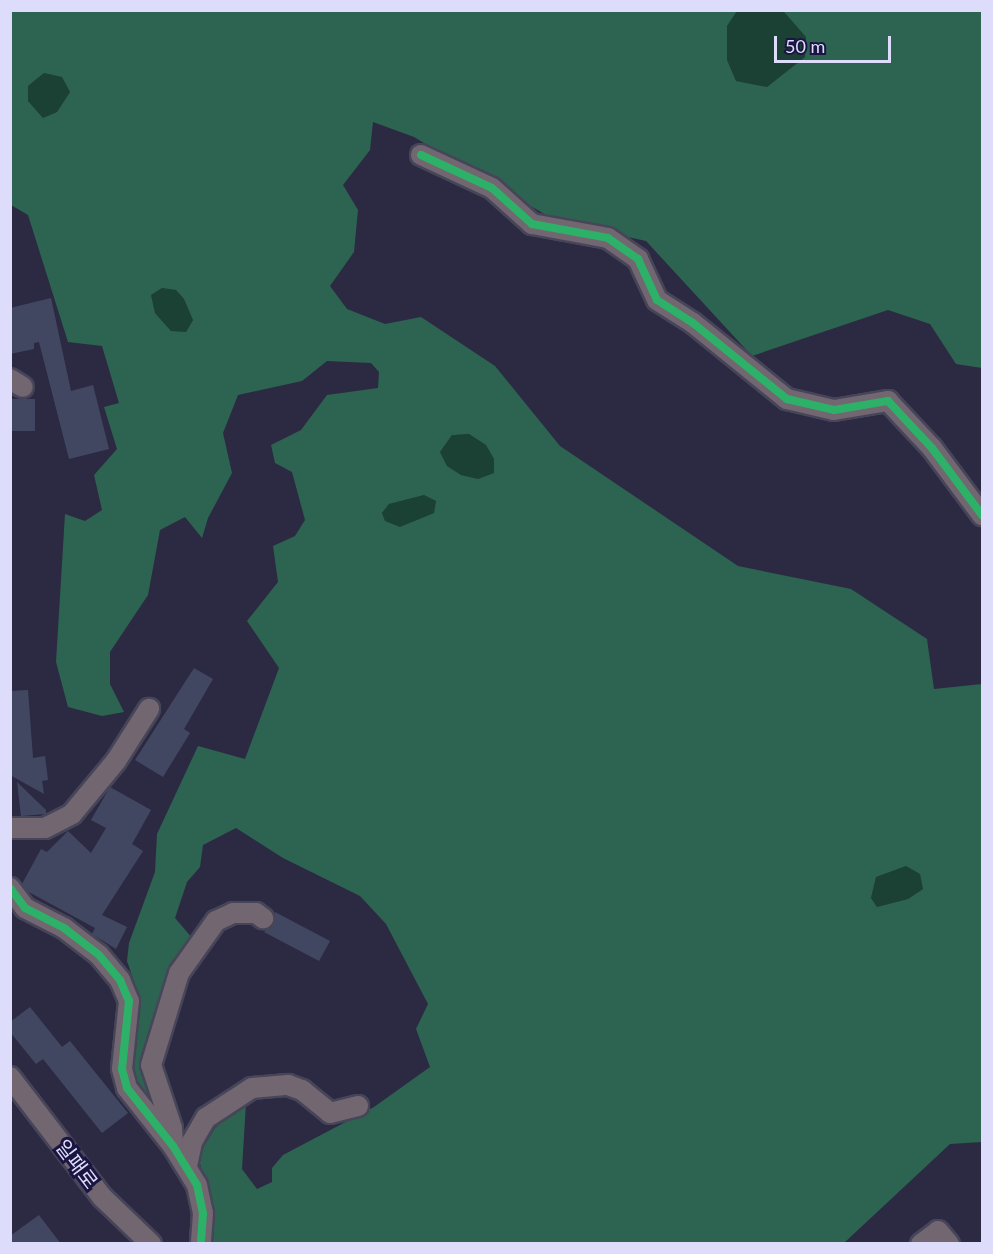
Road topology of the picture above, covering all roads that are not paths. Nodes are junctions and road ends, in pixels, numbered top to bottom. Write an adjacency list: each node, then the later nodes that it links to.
1 (421, 155): 2 (street)
2 (982, 515)
3 (149, 709): 4 (street)
4 (10, 828)
5 (10, 888): 9 (street)
6 (263, 918): 9 (street)
7 (10, 1077): 11 (street, 일패로)
8 (358, 1106): 10 (street)
9 (173, 1146): 10 (street)
10 (187, 1166): 12 (street)
11 (152, 1244)
12 (201, 1244)
13 (921, 1244): 14 (street)
14 (949, 1244)

